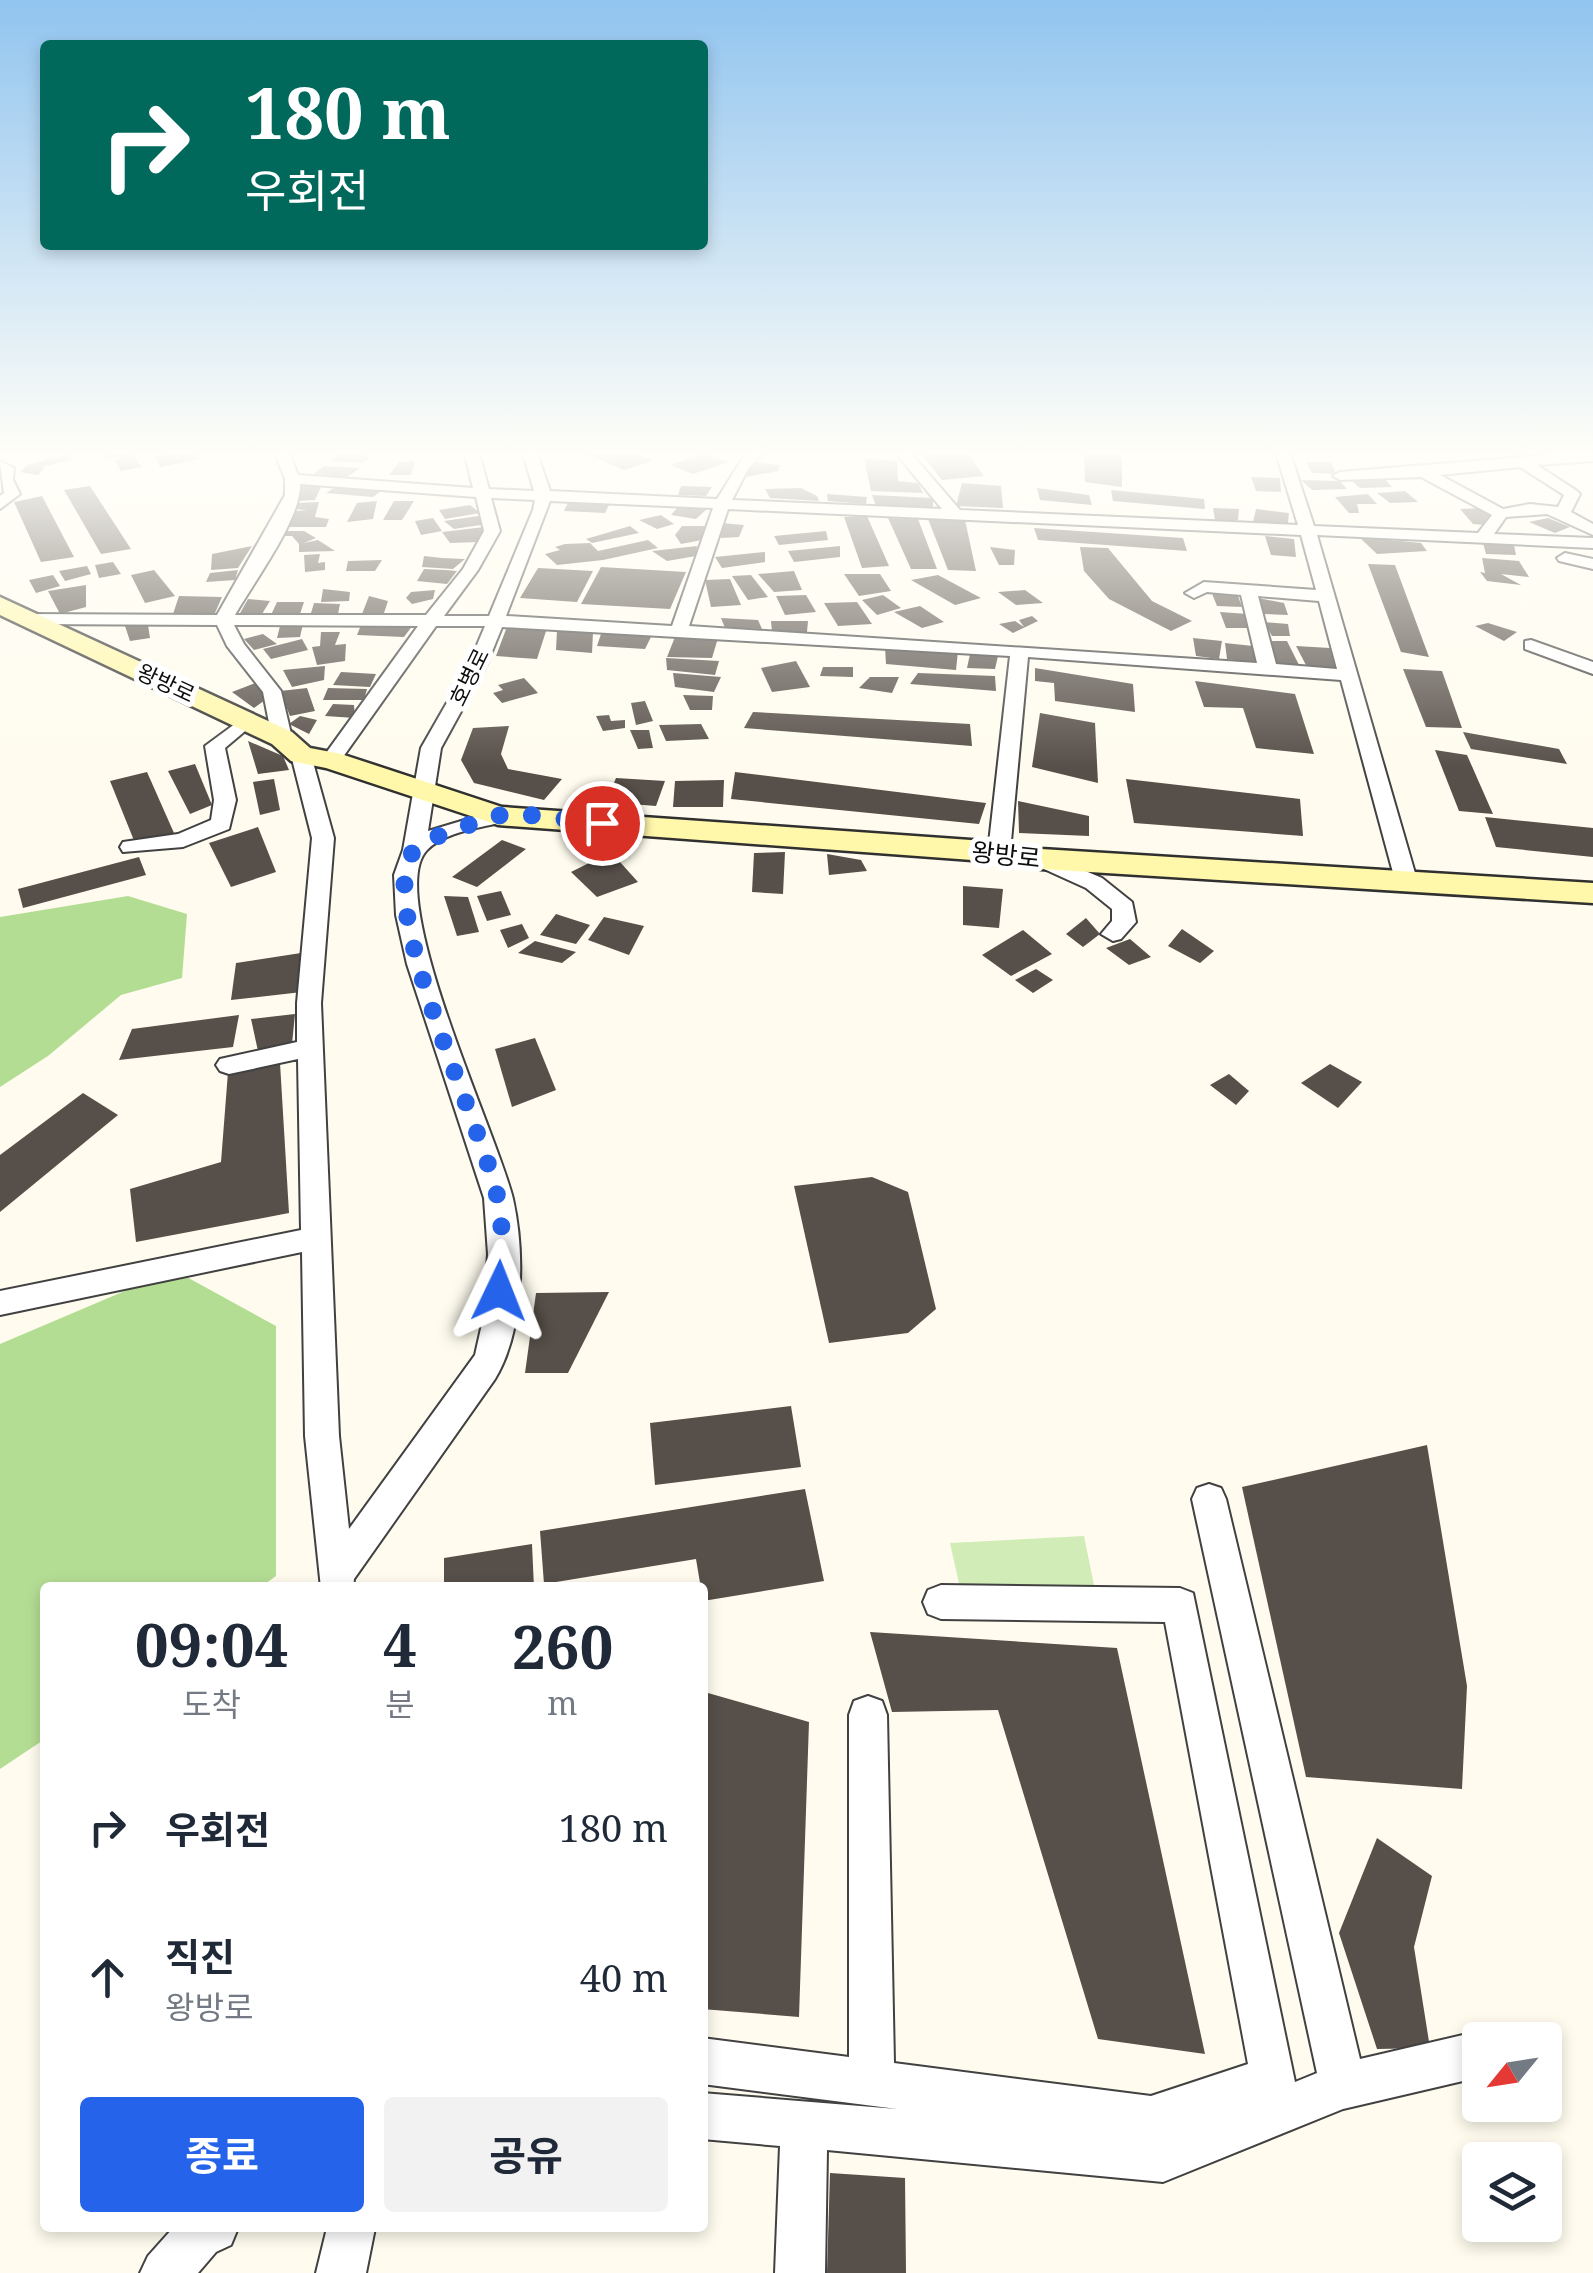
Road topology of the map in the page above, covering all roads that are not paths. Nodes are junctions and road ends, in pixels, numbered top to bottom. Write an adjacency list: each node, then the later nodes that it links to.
1 (261, 556): 13 (street)
2 (478, 556): 14 (street)
3 (521, 556): 15 (street, 호병로)
4 (705, 556): 16 (street)
5 (1316, 556): 10 (street)
6 (1564, 558): 7 (street)
7 (1593, 564)
8 (1248, 590): 9 (street); 10 (street); 20 (street)
9 (1194, 593)
10 (1327, 596): 21 (street)
11 (0, 604): 12 (main road, 왕방로)
12 (26, 619): 13 (street); 22 (main road, 왕방로)
13 (223, 620): 14 (street); 23 (street)
14 (430, 620): 15 (street); 23 (street)
15 (494, 620): 16 (street); 24 (street, 호병로)
16 (679, 631): 18 (street)
17 (1530, 645): 19 (street)
18 (1020, 651): 20 (street); 28 (street)
19 (1593, 668)
20 (1268, 669): 21 (street)
21 (1349, 675): 30 (street)
22 (246, 721): 23 (main road, 왕방로); 26 (street)
23 (304, 751): 24 (main road, 왕방로); 33 (street)
24 (425, 790): 25 (main road, 왕방로); 27 (street, 호병로)
25 (498, 816): 27 (street); 28 (main road, 왕방로)
26 (131, 847)
27 (414, 850): 38 (street, 호병로)
28 (999, 852): 29 (main road, 왕방로)
29 (1041, 859): 30 (main road, 왕방로); 32 (street)
30 (1406, 880): 31 (main road, 왕방로)
31 (1593, 893)
32 (1114, 934)
33 (310, 1048): 34 (street); 35 (street)
34 (229, 1065)
35 (314, 1238): 36 (street); 38 (street)
36 (0, 1303)
37 (1209, 1499): 44 (street)
38 (337, 1581)
39 (941, 1602): 43 (street)
40 (868, 1715): 43 (street)
41 (1462, 2058): 44 (street)
42 (708, 2062): 43 (street)
43 (872, 2081)
44 (1343, 2086): 46 (street)
45 (708, 2116): 46 (street)
46 (804, 2123): 51 (street)
47 (205, 2232): 49 (street)
48 (349, 2232): 50 (street)
49 (166, 2273)
50 (340, 2273)
51 (800, 2273)

